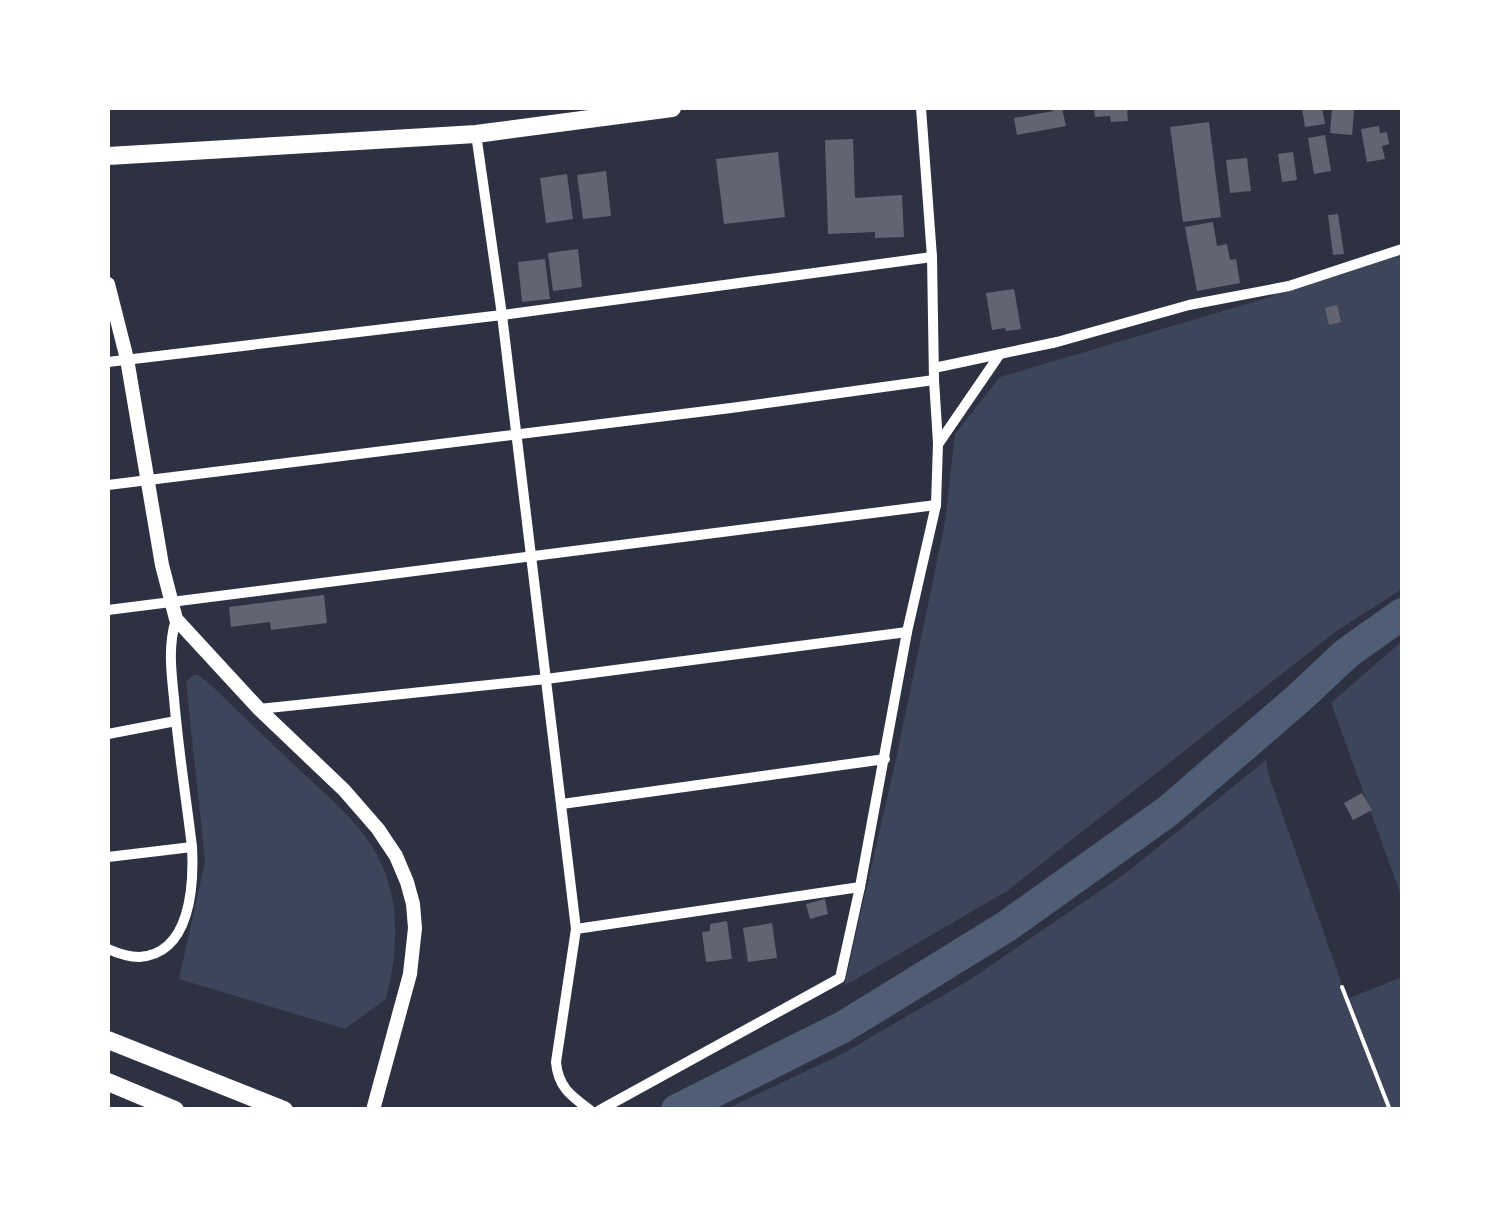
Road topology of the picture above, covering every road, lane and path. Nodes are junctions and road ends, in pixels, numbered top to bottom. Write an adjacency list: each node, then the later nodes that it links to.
1 (672, 108): 3 (highway)
2 (921, 108): 6 (street)
3 (476, 134): 4 (highway); 8 (street)
4 (108, 156)
5 (1402, 249): 9 (street)
6 (932, 257): 8 (street); 12 (street)
7 (108, 284): 10 (main road)
8 (502, 315): 10 (street); 13 (street)
9 (1000, 354): 12 (street); 14 (street)
10 (127, 360): 11 (street); 15 (main road)
11 (108, 362)
12 (934, 374): 13 (street); 14 (street)
13 (516, 435): 15 (street); 18 (street)
14 (938, 443): 17 (street)
15 (148, 480): 16 (street); 19 (main road)
16 (108, 485)
17 (936, 505): 18 (street); 22 (street)
18 (532, 557): 19 (street); 23 (street)
19 (172, 602): 20 (street); 21 (main road)
20 (108, 610)
21 (176, 620): 24 (main road); 25 (street)
22 (907, 632): 23 (street); 27 (street)
23 (546, 680): 24 (street); 28 (street)
24 (258, 709): 39 (main road)
25 (176, 722): 26 (street); 29 (street)
26 (108, 734)
27 (885, 759): 28 (street); 31 (street)
28 (562, 804): 32 (street)
29 (192, 847): 30 (street); 33 (street)
30 (108, 857)
31 (860, 887): 32 (street); 41 (street)
32 (576, 929): 40 (street)
33 (108, 950)
34 (1342, 987): 42 (path)
35 (108, 1040): 38 (highway)
36 (108, 1082): 37 (highway)
37 (175, 1110)
38 (284, 1110)
39 (373, 1110)
40 (590, 1110)
41 (600, 1110)
42 (1390, 1110)

